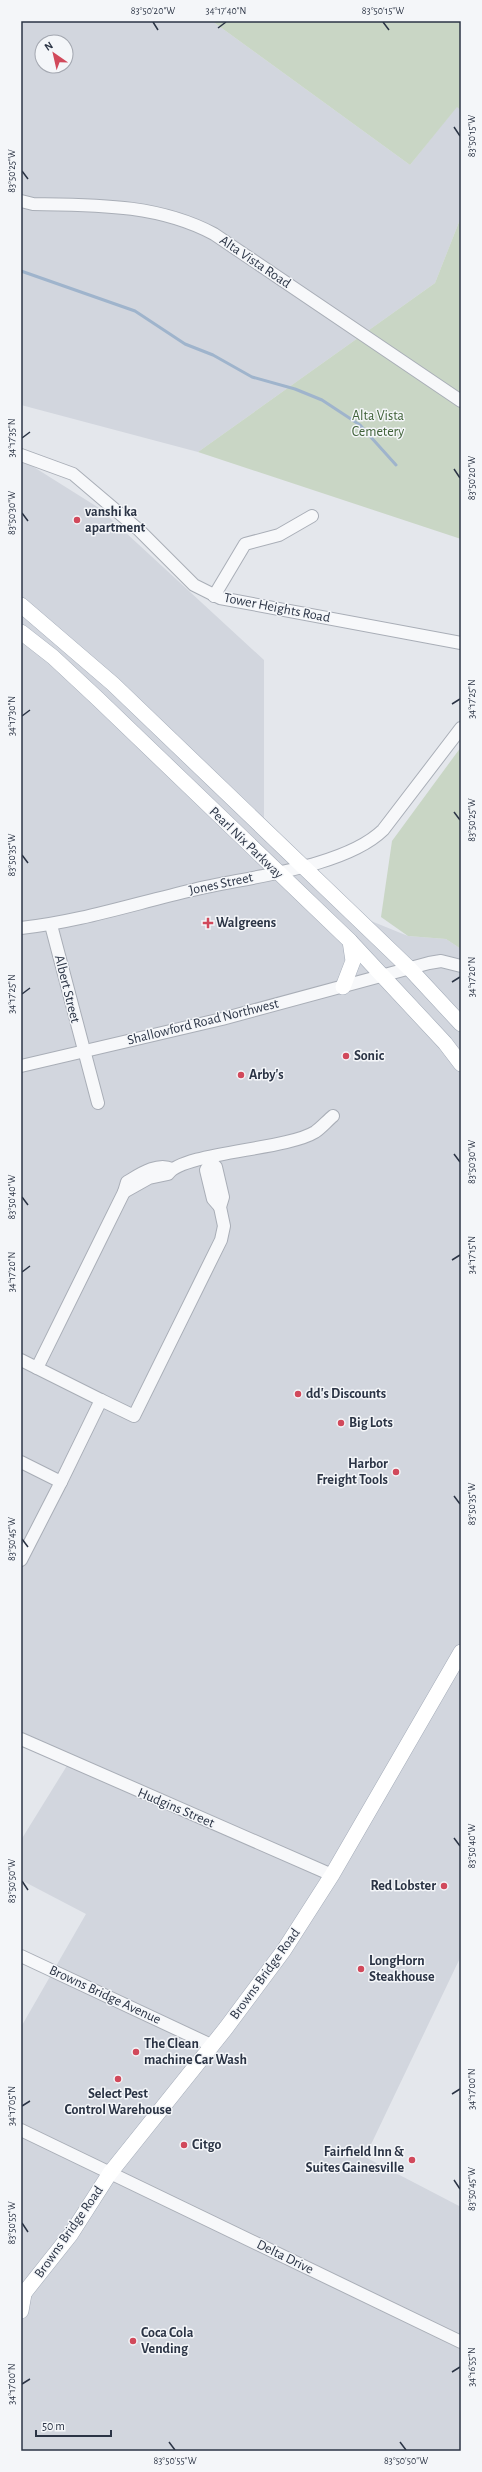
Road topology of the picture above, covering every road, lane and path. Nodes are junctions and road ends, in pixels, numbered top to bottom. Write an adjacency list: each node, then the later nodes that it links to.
1 (21, 201): 2 (street, Alta Vista Road)
2 (461, 401)
3 (21, 455): 5 (street, Tower Heights Road)
4 (312, 516): 5 (street)
5 (214, 596): 8 (street, Tower Heights Road)
6 (21, 605): 10 (main road, Pearl Nix Parkway)
7 (21, 632): 11 (main road, Pearl Nix Parkway)
8 (461, 644)
9 (461, 728): 10 (street, Jones Street)
10 (304, 866): 11 (street, Jones Street); 16 (main road, Pearl Nix Parkway)
11 (276, 872): 12 (street, Jones Street); 14 (main road, Pearl Nix Parkway)
12 (51, 925): 13 (street, Jones Street); 20 (street, Albert Street)
13 (21, 928)
14 (350, 941): 17 (main road, Pearl Nix Parkway); 18 (main road)
15 (461, 966): 16 (street, Shallowford Road Northwest)
16 (410, 968): 17 (street, Shallowford Road Northwest); 19 (main road, Pearl Nix Parkway)
17 (384, 977): 18 (street, Shallowford Road Northwest); 21 (main road, Pearl Nix Parkway)
18 (343, 987): 20 (street, Shallowford Road Northwest)
19 (461, 1024)
20 (83, 1052): 22 (street, Shallowford Road Northwest); 23 (street, Albert Street)
21 (461, 1064)
22 (21, 1066)
23 (98, 1104)
24 (333, 1116): 25 (street)
25 (211, 1160): 27 (street); 28 (street)
26 (21, 1360): 27 (street)
27 (37, 1368): 28 (street)
28 (101, 1400): 30 (street)
29 (21, 1462): 30 (street)
30 (61, 1482): 31 (street)
31 (21, 1561)
32 (461, 1652): 34 (main road, Browns Bridge Road)
33 (21, 1739): 34 (street, Hudgins Street)
34 (332, 1876): 36 (main road, Browns Bridge Road)
35 (21, 1956): 36 (street, Browns Bridge Avenue)
36 (211, 2045): 38 (main road, Browns Bridge Road)
37 (21, 2130): 38 (street, Delta Drive)
38 (110, 2173): 39 (main road, Browns Bridge Road); 41 (street, Delta Drive)
39 (23, 2296): 40 (main road, Browns Bridge Road)
40 (21, 2311)
41 (461, 2342)

